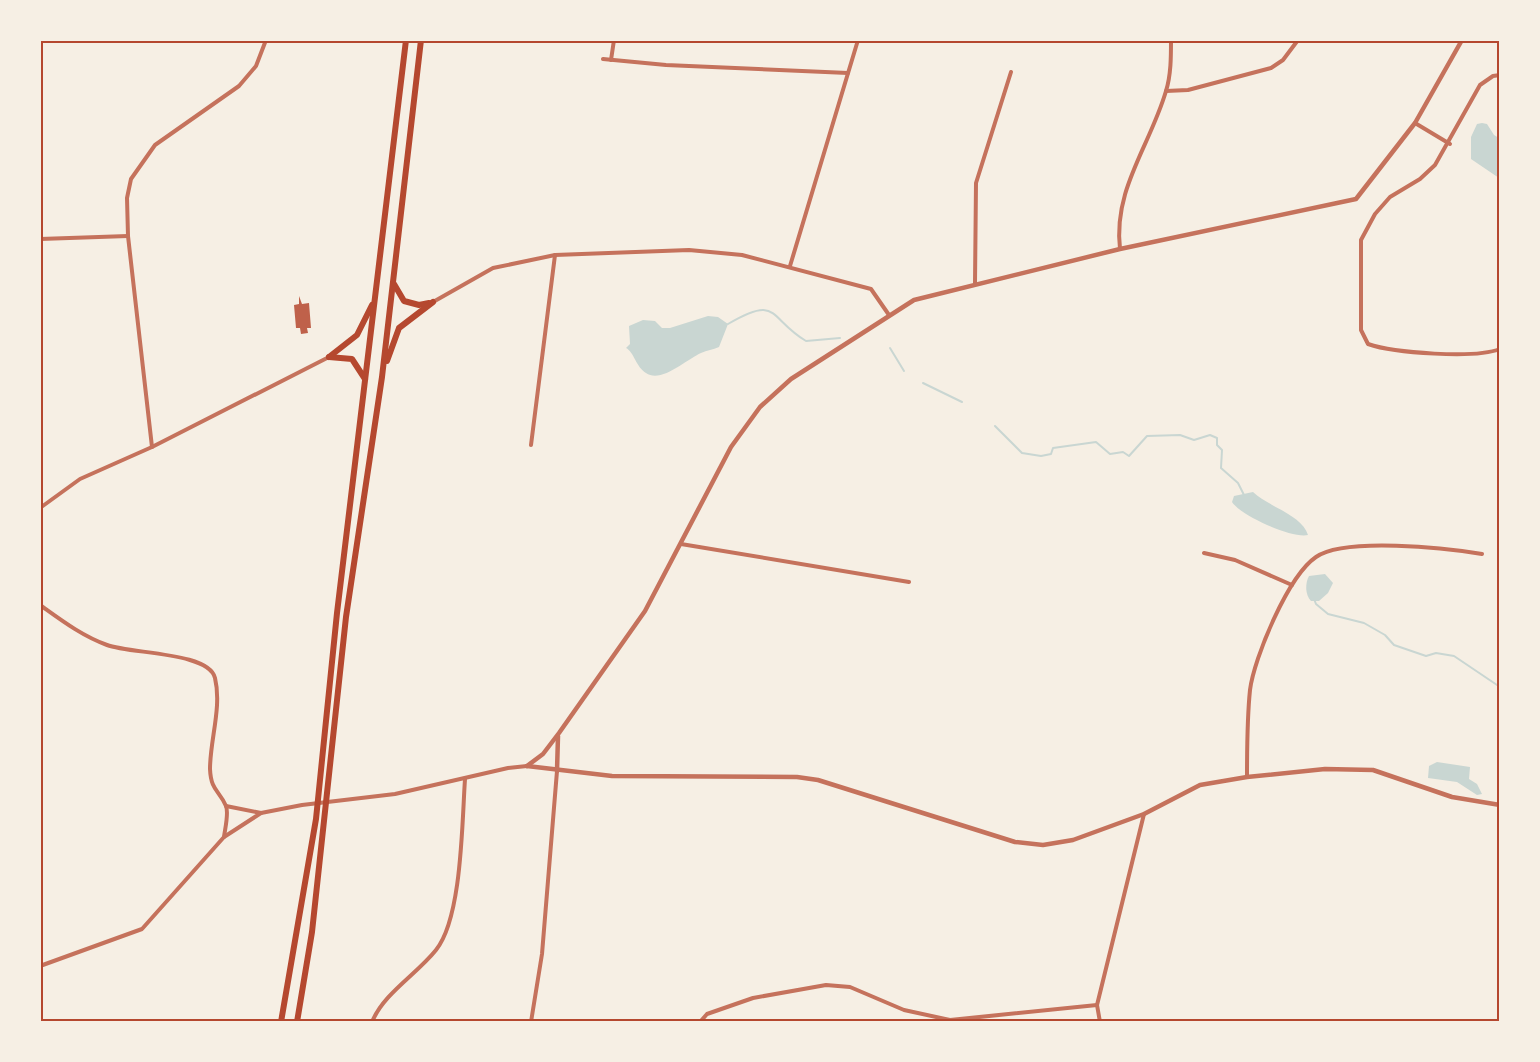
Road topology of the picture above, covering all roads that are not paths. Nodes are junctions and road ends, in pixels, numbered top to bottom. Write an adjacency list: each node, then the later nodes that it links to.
1 (266, 40): 17 (street)
2 (406, 40): 24 (highway)
3 (422, 40): 22 (highway)
4 (614, 40): 10 (street)
5 (858, 40): 12 (street)
6 (1171, 40): 14 (street)
7 (1298, 40): 14 (street)
8 (1462, 40): 15 (street)
9 (603, 59): 10 (street)
10 (611, 60): 12 (street)
11 (1011, 72): 23 (street)
12 (848, 73): 21 (street)
13 (1500, 75): 16 (street)
14 (1166, 91): 19 (street)
15 (1415, 123): 16 (street); 19 (street)
16 (1450, 144): 27 (street)
17 (128, 236): 18 (street); 32 (street)
18 (40, 239)
19 (1120, 249): 23 (street)
20 (555, 255): 21 (street); 25 (street); 31 (street)
21 (790, 266): 26 (street)
22 (393, 282): 25 (highway); 29 (highway)
23 (975, 283): 26 (street)
24 (376, 293): 28 (highway); 30 (highway)
25 (433, 302): 29 (highway)
26 (889, 315): 34 (street)
27 (1500, 349)
28 (329, 357): 30 (highway); 32 (street)
29 (382, 377): 53 (highway)
30 (366, 379): 52 (highway)
31 (531, 445)
32 (152, 447): 33 (street)
33 (40, 508)
34 (681, 544): 37 (street); 40 (street)
35 (1204, 554): 38 (street)
36 (1482, 554): 38 (street)
37 (909, 582)
38 (1292, 585): 43 (street)
39 (40, 605): 46 (street)
40 (559, 733): 41 (street); 42 (street)
41 (527, 766): 42 (street); 44 (street)
42 (557, 771): 48 (street); 55 (street)
43 (1247, 777): 45 (street); 48 (street)
44 (465, 779): 47 (street); 54 (street)
45 (1500, 805)
46 (226, 806): 47 (street); 49 (street)
47 (261, 813): 49 (street)
48 (1144, 814): 51 (street)
49 (224, 837): 50 (street)
50 (40, 966)
51 (1097, 1005): 56 (street); 57 (street)
52 (281, 1022)
53 (297, 1022)
54 (372, 1022)
55 (531, 1022)
56 (700, 1022)
57 (1100, 1022)

